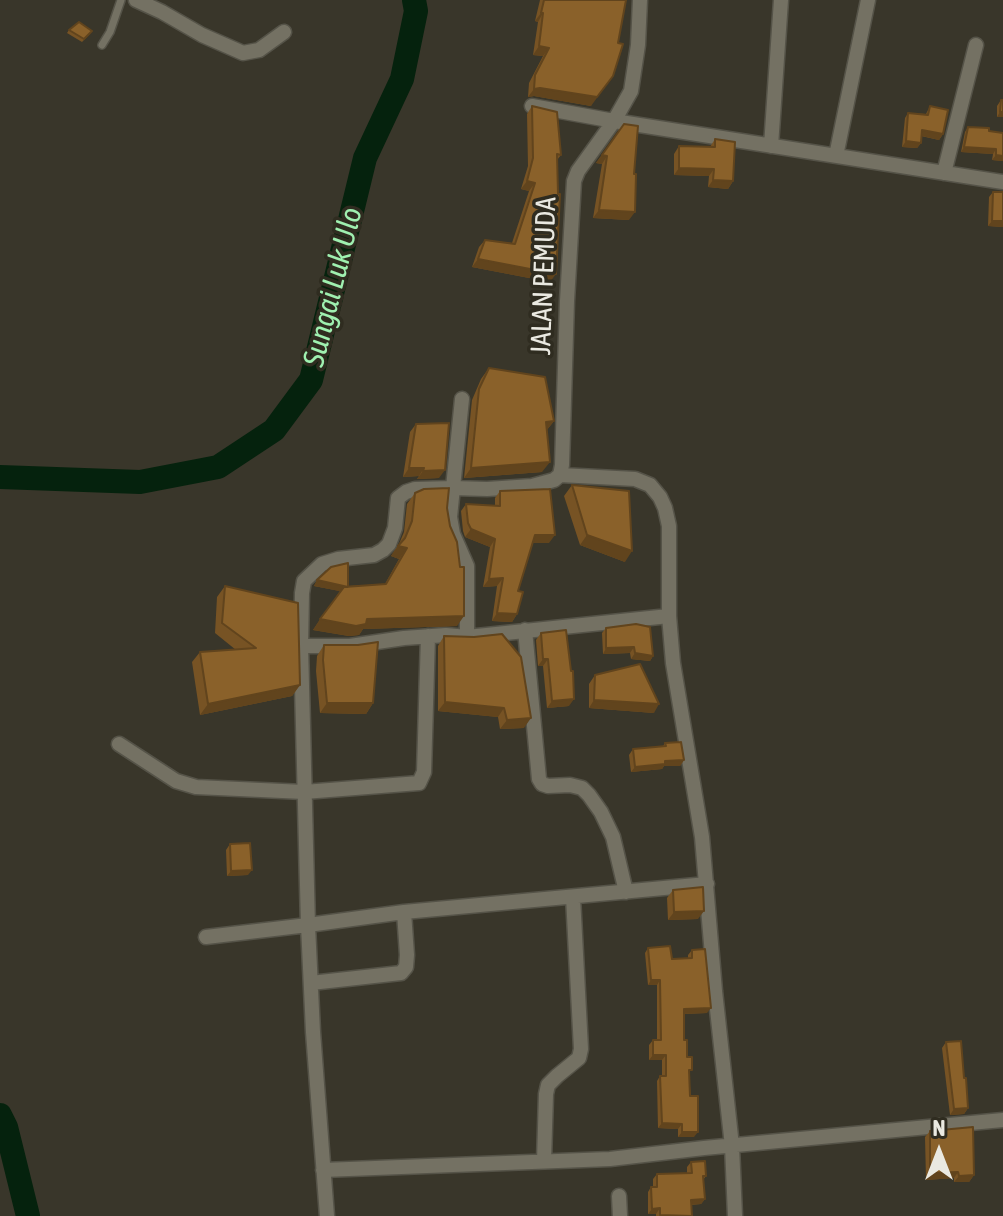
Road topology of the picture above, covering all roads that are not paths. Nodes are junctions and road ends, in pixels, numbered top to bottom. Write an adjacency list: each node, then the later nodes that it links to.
1 (121, 0): 7 (lane)
2 (136, 0): 6 (street)
3 (640, 0): 10 (street, JALAN PEMUDA)
4 (781, 0): 11 (street)
5 (868, 0): 12 (street)
6 (284, 32)
7 (102, 45)
8 (976, 45): 13 (street)
9 (532, 106): 10 (street)
10 (614, 121): 11 (street); 16 (street, JALAN PEMUDA)
11 (771, 146): 12 (street)
12 (836, 156): 13 (street)
13 (944, 173): 14 (street)
14 (1003, 182)
15 (462, 399): 17 (street)
16 (560, 475): 17 (street); 18 (street)
17 (453, 488): 21 (street); 22 (street)
18 (669, 616): 19 (street); 25 (street)
19 (525, 630): 21 (street); 26 (street)
20 (428, 636): 21 (street); 22 (street); 24 (street)
21 (467, 637)
22 (301, 646): 24 (street)
23 (119, 744): 24 (street)
24 (304, 792): 29 (street)
25 (707, 884): 26 (street); 33 (street)
26 (626, 892): 27 (street)
27 (573, 897): 28 (street); 34 (street)
28 (404, 912): 29 (street); 31 (street)
29 (308, 925): 30 (street); 31 (street)
30 (206, 937)
31 (311, 983): 35 (street)
32 (1003, 1120): 33 (street)
33 (732, 1146): 34 (street); 39 (street)
34 (544, 1161): 35 (street)
35 (323, 1170): 37 (street)
36 (619, 1196): 38 (street)
37 (327, 1216)
38 (620, 1216)
39 (735, 1216)

